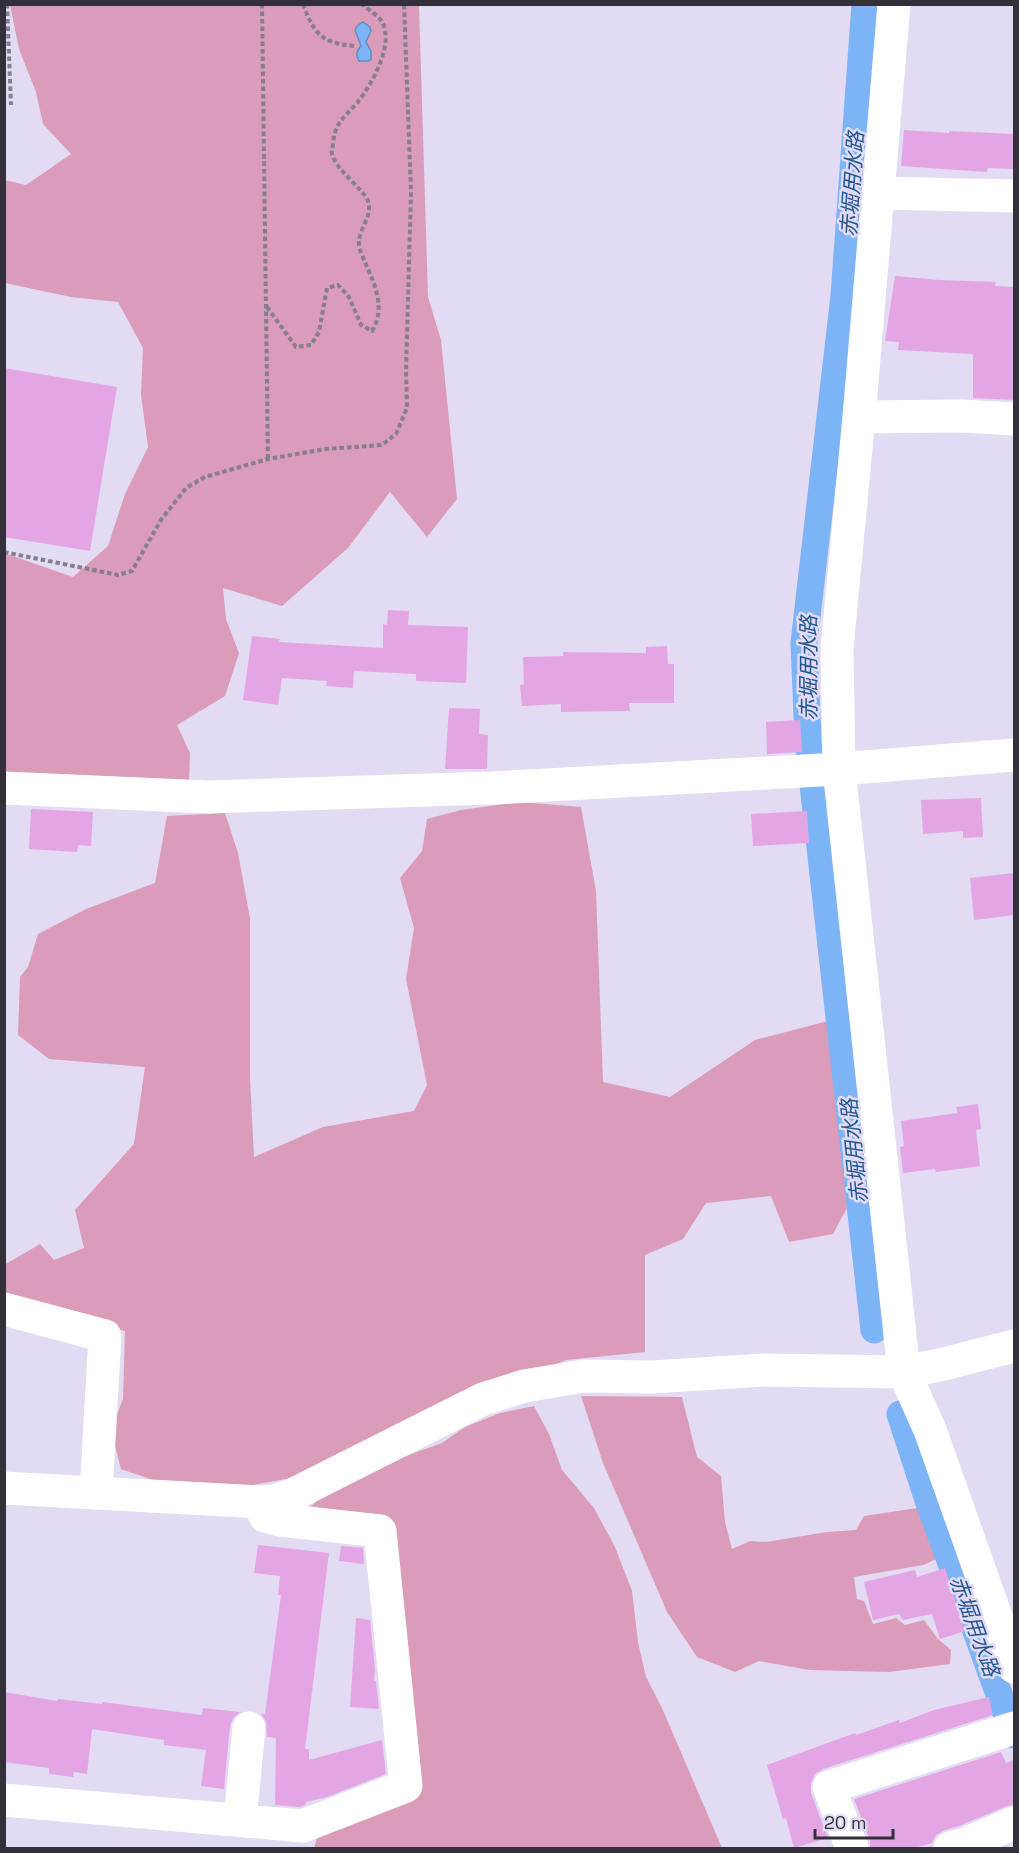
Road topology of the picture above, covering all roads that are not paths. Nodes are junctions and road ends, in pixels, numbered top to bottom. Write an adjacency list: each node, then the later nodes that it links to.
1 (894, 4): 2 (street)
2 (878, 193): 3 (street); 4 (street)
3 (1014, 196)
4 (859, 417): 5 (street); 7 (street)
5 (1014, 419)
6 (1014, 755): 7 (street)
7 (839, 769): 8 (street); 11 (street)
8 (4, 788)
9 (4, 1310): 13 (street)
10 (1014, 1346): 11 (street)
11 (904, 1372): 14 (street); 15 (street)
12 (4, 1488): 13 (street)
13 (96, 1492): 14 (street)
14 (259, 1502): 19 (street)
15 (1014, 1667)
16 (249, 1728): 19 (street)
17 (1014, 1728): 21 (street)
18 (4, 1800): 19 (street)
19 (240, 1820)
20 (1014, 1823): 22 (street)
21 (852, 1848)
22 (950, 1848)

